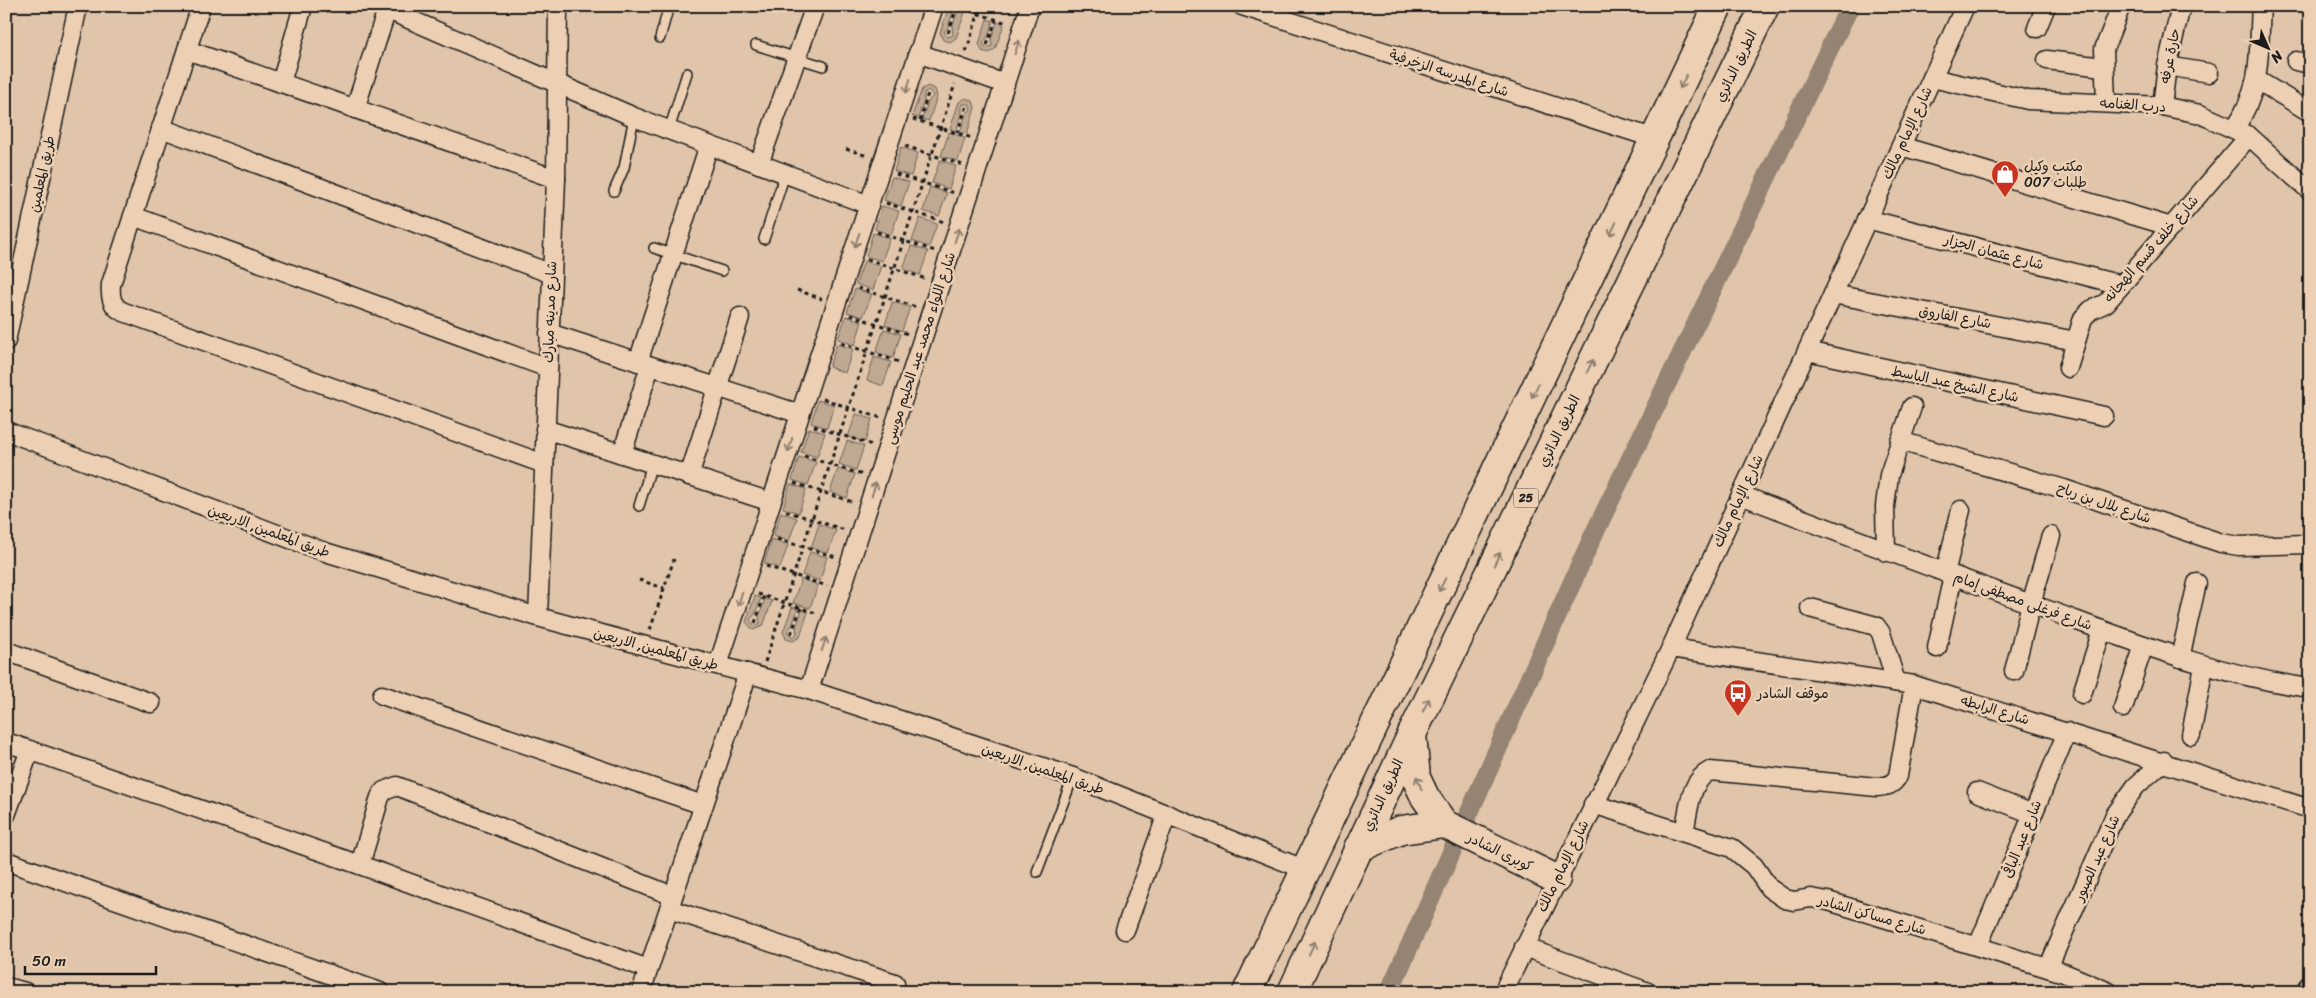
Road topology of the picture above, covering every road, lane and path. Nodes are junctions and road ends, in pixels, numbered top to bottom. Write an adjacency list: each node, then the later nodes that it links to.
1 (78, 6): 104 (street, طريق المعلمين)
2 (201, 6): 28 (street)
3 (303, 6): 42 (street)
4 (558, 6): 43 (street, شارع مدينه مبارك)
5 (669, 6): 25 (lane)
6 (815, 6): 31 (street)
7 (934, 6): 29 (street)
8 (981, 6): 20 (path)
9 (1030, 6): 23 (street, شارع اللواء محمد عبد الحليم موسى)
10 (1242, 6): 59 (street, شارع المدرسه الزخرفية)
11 (1718, 6): 30 (highway)
12 (1765, 6): 37 (highway, الطريق الدائري / 25)
13 (1965, 6): 40 (street, شارع الإمام مالك)
14 (2046, 6): 22 (street)
15 (2121, 6): 35 (street)
16 (2181, 6): 34 (street, حارة عرفه)
17 (2260, 6): 41 (street, شارع خلف قسم الهجانه)
18 (385, 7): 43 (street); 49 (street)
19 (956, 7): 20 (path); 24 (path)
20 (978, 14): 21 (path); 36 (path)
21 (996, 20): 23 (path); 27 (path)
22 (2037, 28)
23 (1023, 29): 44 (street, شارع اللواء محمد عبد الحليم موسى, one-way to 23)
24 (948, 33)
25 (660, 38)
26 (756, 45): 31 (lane)
27 (987, 45)
28 (187, 50): 42 (street); 54 (street)
29 (918, 53): 36 (street); 51 (street, one-way to 51)
30 (1695, 56): 37 (highway); 59 (highway, one-way to 59)
31 (797, 58): 33 (lane); 66 (street)
32 (2047, 60): 35 (street)
33 (823, 66)
34 (2167, 66): 39 (street); 48 (street, حارة عرفه)
35 (2103, 67): 46 (street)
36 (960, 68): 44 (street); 55 (path)
37 (1734, 70): 183 (highway, الطريق الدائري / 25, one-way to 37)
38 (687, 73): 56 (lane)
39 (2209, 73)
40 (1932, 78): 46 (street, درب الغنامه); 63 (street, شارع الإمام مالك)
41 (2257, 80): 50 (street); 57 (street, شارع خلف قسم الهجانه)
42 (281, 83): 49 (street)
43 (558, 84): 52 (street); 70 (street, شارع مدينه مبارك)
44 (1005, 84): 61 (street, شارع اللواء محمد عبد الحليم موسى)
45 (928, 93): 53 (path)
46 (2106, 103): 48 (street, درب الغنامه)
47 (966, 106): 58 (path)
48 (2162, 106): 57 (street, درب الغنامه)
49 (356, 109): 70 (street)
50 (2308, 111)
51 (898, 114): 53 (path); 60 (street)
52 (634, 117): 56 (street); 72 (lane)
53 (920, 121): 55 (path)
54 (161, 128): 77 (street); 90 (street)
55 (941, 128): 58 (path); 65 (path)
56 (669, 130): 62 (street)
57 (2242, 132): 73 (street, درب الغنامه); 80 (street, شارع خلف قسم الهجانه)
58 (957, 133): 61 (path)
59 (1656, 139): 201 (highway, one-way to 201)
60 (890, 141): 65 (path); 67 (street)
61 (986, 143): 68 (street, شارع اللواء محمد عبد الحليم موسى)
62 (709, 145): 66 (street); 86 (street)
63 (1901, 146): 78 (street, شارع الإمام مالك); 80 (street)
64 (846, 148): 67 (path)
65 (932, 155): 68 (path); 71 (path)
66 (760, 164): 69 (street)
67 (882, 165): 71 (path); 75 (street)
68 (978, 170): 74 (street, شارع اللواء محمد عبد الحليم موسى)
69 (785, 174): 75 (street); 82 (lane)
70 (556, 179): 90 (street, شارع مدينه مبارك)
71 (923, 183): 74 (path); 76 (path)
72 (614, 191)
73 (2310, 191)
74 (968, 198): 81 (street, شارع اللواء محمد عبد الحليم موسى)
75 (870, 202): 76 (path); 79 (street)
76 (913, 212): 81 (path); 83 (path)
77 (133, 216): 110 (street); 126 (street)
78 (1868, 220): 93 (street, شارع عثمان الجزار); 95 (street, شارع الإمام مالك)
79 (862, 227): 83 (path); 85 (street, one-way to 85)
80 (2172, 227): 93 (street, شارع خلف قسم الهجانه)
81 (959, 228): 87 (street, شارع اللواء محمد عبد الحليم موسى, one-way to 81)
82 (764, 239)
83 (904, 241): 87 (path); 88 (path)
84 (654, 248): 86 (lane)
85 (853, 254): 88 (path); 91 (street)
86 (673, 255): 89 (lane); 108 (street)
87 (950, 256): 92 (street, شارع اللواء محمد عبد الحليم موسى)
88 (895, 268): 92 (path); 96 (path)
89 (722, 271)
90 (552, 274): 101 (street, شارع مدينه مبارك)
91 (843, 283): 96 (path); 97 (street)
92 (941, 284): 98 (street, شارع اللواء محمد عبد الحليم موسى)
93 (2121, 285): 105 (street, شارع خلف قسم الهجانه)
94 (797, 290): 97 (path)
95 (1833, 294): 105 (street, شارع الفاروق); 106 (street, شارع الإمام مالك)
96 (886, 296): 98 (path); 100 (path)
97 (835, 307): 100 (path); 102 (street)
98 (932, 312): 103 (street, شارع اللواء محمد عبد الحليم موسى)
99 (740, 317): 112 (street)
100 (876, 324): 103 (path); 107 (path)
101 (549, 333): 108 (street); 110 (street, شارع مدينه مبارك)
102 (825, 338): 107 (path); 113 (street)
103 (923, 339): 109 (street, شارع اللواء محمد عبد الحليم موسى)
104 (6, 341)
105 (2076, 341): 111 (street, شارع خلف قسم الهجانه)
106 (1807, 351): 116 (street, شارع الشيخ عبد الباسط); 133 (street, شارع الإمام مالك)
107 (867, 352): 109 (path); 115 (path)
108 (644, 364): 112 (street); 125 (street)
109 (914, 367): 118 (street, شارع اللواء محمد عبد الحليم موسى)
110 (548, 368): 119 (street, شارع مدينه مبارك)
111 (2068, 368)
112 (717, 387): 117 (street); 129 (street)
113 (807, 394): 115 (path); 117 (street)
114 (1912, 407): 122 (street)
115 (849, 408): 118 (path); 121 (path)
116 (2104, 416)
117 (799, 418): 121 (path); 123 (street, one-way to 123)
118 (896, 423): 124 (street, شارع اللواء محمد عبد الحليم موسى)
119 (545, 429): 125 (street); 126 (street, شارع مدينه مبارك)
120 (6, 431): 160 (street, طريق المعلمين, الاربعين)
121 (840, 435): 124 (path); 128 (path)
122 (1900, 441): 142 (street, شارع بلال بن رباح); 144 (street)
123 (788, 450): 128 (path); 130 (street)
124 (887, 450): 131 (street, شارع اللواء محمد عبد الحليم موسى)
125 (622, 454): 127 (street)
126 (544, 464): 160 (street, شارع مدينه مبارك)
127 (652, 464): 129 (street); 135 (lane)
128 (830, 464): 131 (path); 132 (path)
129 (689, 476): 134 (street)
130 (780, 478): 132 (path); 134 (street)
131 (877, 480): 136 (street, شارع اللواء محمد عبد الحليم موسى, one-way to 131)
132 (822, 491): 136 (path); 138 (path)
133 (1741, 495): 144 (street, شارع فرغلى مصطفى إمام); 167 (street, شارع الإمام مالك)
134 (771, 504): 138 (path); 139 (street)
135 (639, 506)
136 (869, 507): 140 (street, شارع اللواء محمد عبد الحليم موسى)
137 (1961, 510): 149 (street)
138 (812, 520): 140 (path); 143 (path)
139 (761, 534): 143 (path); 146 (street)
140 (860, 535): 147 (street, شارع اللواء محمد عبد الحليم موسى)
141 (2051, 536): 157 (street)
142 (2310, 544)
143 (803, 547): 147 (path); 148 (path)
144 (1886, 552): 149 (street, شارع فرغلى مصطفى إمام)
145 (674, 559): 152 (path)
146 (752, 561): 148 (path); 153 (street)
147 (851, 562): 154 (street, شارع اللواء محمد عبد الحليم موسى)
148 (794, 575): 154 (path); 156 (path)
149 (1949, 575): 157 (street, شارع فرغلى مصطفى إمام); 168 (street)
150 (639, 580): 152 (path)
151 (2197, 583): 170 (street)
152 (664, 588): 166 (path)
153 (743, 589): 155 (path); 171 (street, one-way to 171)
154 (842, 590): 161 (street, شارع اللواء محمد عبد الحليم موسى)
155 (764, 596): 156 (path); 162 (path)
156 (785, 603): 158 (path); 174 (path)
157 (2031, 604): 163 (street, شارع فرغلى مصطفى إمام); 173 (street)
158 (801, 608): 161 (path); 164 (path)
159 (1810, 608): 175 (street)
160 (538, 617): 166 (street, طريق المعلمين, الاربعين)
161 (832, 619): 177 (street, شارع اللواء محمد عبد الحليم موسى, one-way to 161)
162 (755, 623)
163 (2102, 630): 165 (street, شارع فرغلى مصطفى إمام); 178 (street)
164 (792, 634)
165 (2144, 645): 170 (street, شارع فرغلى مصطفى إمام); 181 (street)
166 (644, 646): 171 (street, طريق المعلمين, الاربعين)
167 (1671, 648): 175 (street, شارع الرابطه); 190 (street, شارع الإمام مالك)
168 (1937, 648)
169 (6, 651): 180 (street)
170 (2180, 658): 172 (street, شارع فرغلى مصطفى إمام)
171 (718, 665): 174 (street, طريق المعلمين, الاربعين)
172 (2204, 666): 176 (street, شارع فرغلى مصطفى إمام); 184 (street)
173 (2014, 671)
174 (754, 675): 177 (street, طريق المعلمين, الاربعين); 191 (street)
175 (1905, 683): 182 (street, شارع الرابطه); 197 (street)
176 (2310, 688)
177 (810, 690): 188 (street, طريق المعلمين, الاربعين)
178 (2082, 694)
179 (382, 695): 191 (street)
180 (151, 702)
181 (2123, 708)
182 (2067, 732): 187 (street, شارع الرابطه); 194 (street, شارع عبد الباقى)
183 (1412, 734): 196 (highway, كوبرى الشادر, one-way to 183); 198 (highway, الطريق الدائري / 25)
184 (2191, 735)
185 (6, 742): 186 (street)
186 (30, 750): 195 (street); 200 (street)
187 (2164, 762): 192 (street, شارع الرابطه); 208 (street, شارع عبد الصبور)
188 (1073, 778): 193 (street, طريق المعلمين, الاربعين); 202 (lane)
189 (1977, 792): 194 (street)
190 (1594, 804): 197 (street, شارع مساكن الشادر); 203 (street, شارع الإمام مالك)
191 (703, 805): 204 (street)
192 (2310, 809)
193 (1167, 814): 201 (street, طريق المعلمين, الاربعين); 205 (street)
194 (2033, 814): 206 (street, شارع عبد الباقى)
195 (6, 815)
196 (1444, 824): 198 (highway); 203 (highway, كوبرى الشادر)
197 (1684, 832): 206 (street, شارع مساكن الشادر)
198 (1358, 848): 217 (highway, الطريق الدائري / 25, one-way to 198)
199 (6, 861): 214 (street)
200 (360, 865): 204 (street); 209 (street)
201 (1306, 870): 216 (highway)
202 (1037, 872)
203 (1556, 880): 207 (street, شارع الإمام مالك)
204 (671, 902): 209 (street); 210 (street)
205 (1125, 930)
206 (1978, 946): 208 (street, شارع مساكن الشادر)
207 (1524, 947): 218 (street, شارع الإمام مالك); 219 (street)
208 (2048, 968): 220 (street, شارع مساكن الشادر)
209 (648, 969): 215 (street)
210 (895, 983)
211 (6, 987): 213 (street)
212 (2310, 987): 221 (street)
213 (24, 992)
214 (380, 992)
215 (641, 992)
216 (1248, 992)
217 (1292, 992)
218 (1503, 992)
219 (1648, 992)
220 (2110, 992)
221 (2308, 992)

